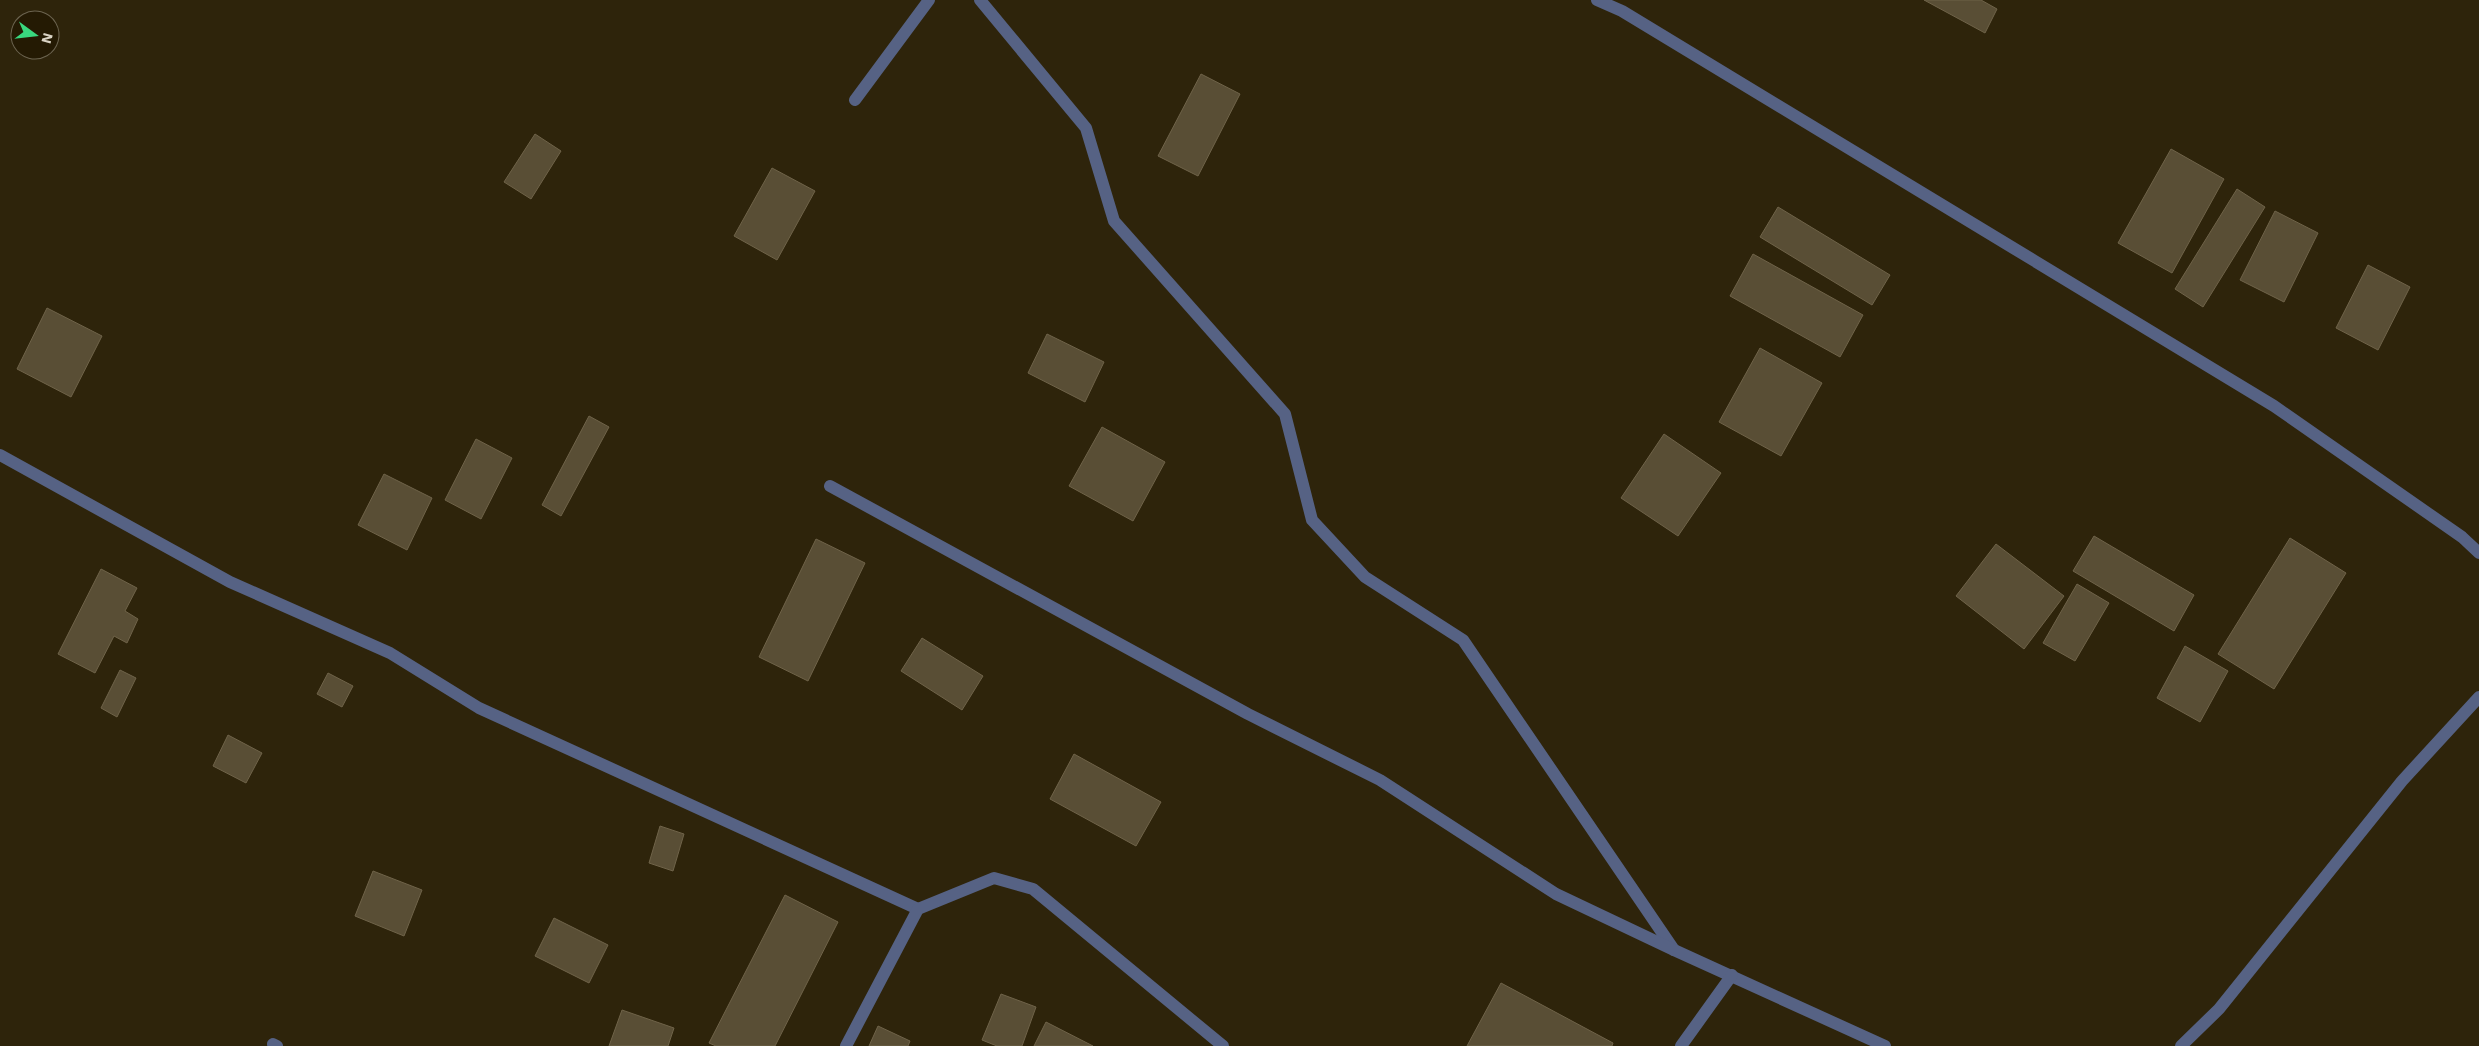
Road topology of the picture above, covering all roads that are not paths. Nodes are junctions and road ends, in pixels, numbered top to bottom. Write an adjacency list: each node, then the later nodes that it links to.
1 (930, 0): 4 (street)
2 (980, 0): 10 (street)
3 (1597, 0): 7 (street)
4 (855, 100)
5 (0, 455): 9 (street)
6 (830, 486): 10 (street)
7 (2479, 553)
8 (2479, 697): 16 (street)
9 (918, 909): 12 (street); 13 (street)
10 (1674, 950): 11 (street)
11 (1732, 975): 14 (street); 15 (street)
12 (846, 1046)
13 (1223, 1046)
14 (1681, 1046)
15 (1885, 1046)
16 (2181, 1046)

